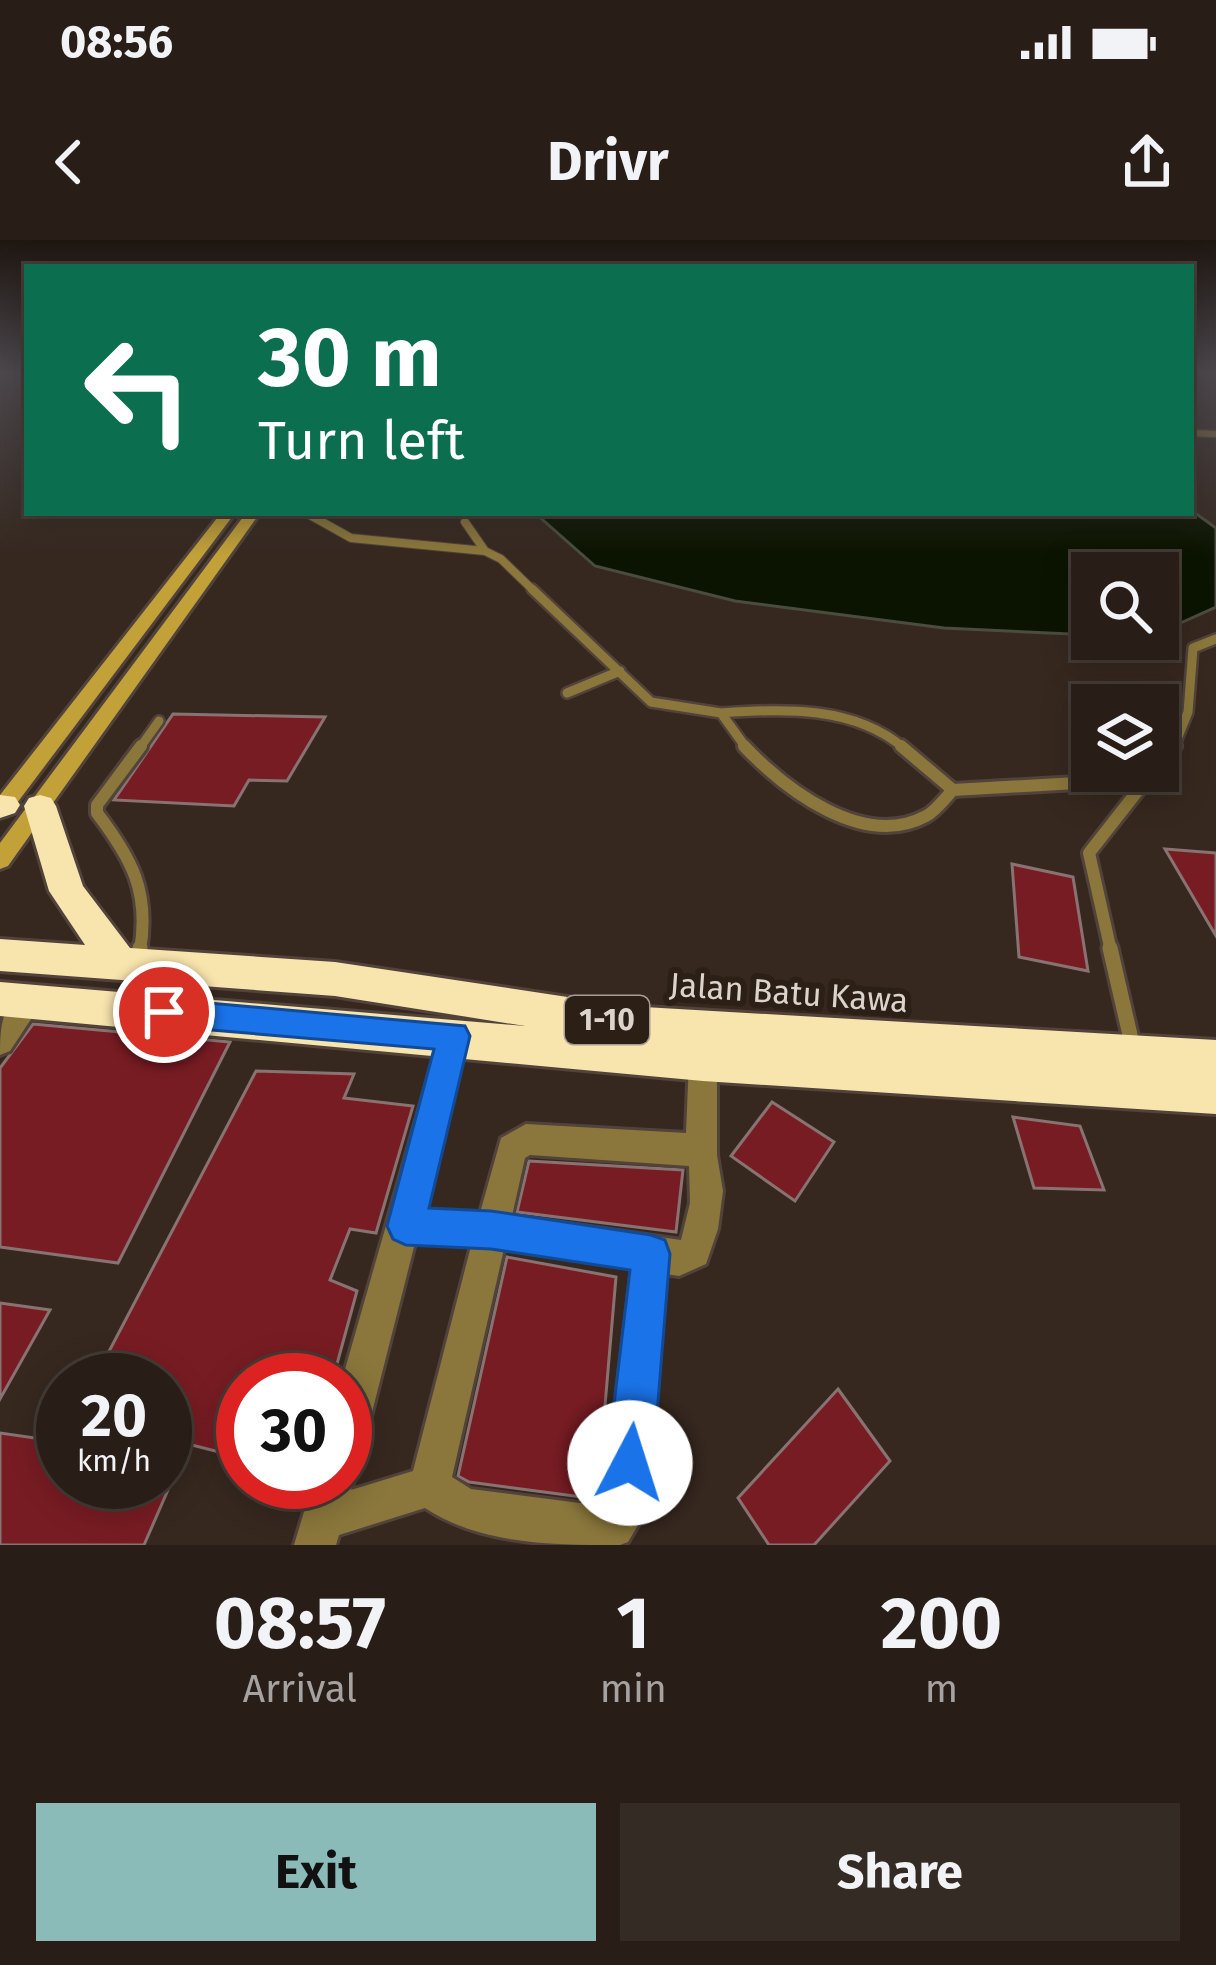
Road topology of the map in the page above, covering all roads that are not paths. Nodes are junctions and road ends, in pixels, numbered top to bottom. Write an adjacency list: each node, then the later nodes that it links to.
1 (226, 516): 15 (main road)
2 (250, 516): 15 (main road)
3 (312, 516): 5 (lane)
4 (465, 522): 5 (lane)
5 (485, 550): 7 (lane)
6 (1216, 639): 11 (lane)
7 (620, 671): 8 (lane); 9 (lane)
8 (567, 694)
9 (721, 713): 13 (lane); 13 (lane)
10 (159, 721): 18 (lane)
11 (1179, 737)
12 (1071, 780): 13 (lane)
13 (953, 790)
14 (1139, 792): 22 (lane)
15 (11, 807): 16 (main road); 18 (highway)
16 (0, 860)
17 (0, 955): 18 (highway, Jalan Batu Kawa / 1-10)
18 (128, 962): 22 (highway, Jalan Batu Kawa / 1-10)
19 (14, 1000): 20 (highway, 1-10); 21 (street)
20 (454, 1036): 24 (highway, 1-10); 27 (street)
21 (0, 1042)
22 (1134, 1055): 23 (highway, Jalan Batu Kawa / 1-10)
23 (1216, 1060)
24 (703, 1061): 25 (highway, 1-10); 26 (street)
25 (1216, 1093)
26 (700, 1155): 28 (street); 29 (street)
27 (406, 1226): 28 (street); 30 (street)
28 (491, 1230): 29 (street); 31 (street)
29 (651, 1254): 33 (street)
30 (370, 1353)
31 (429, 1486): 32 (street); 33 (street)
32 (323, 1516)
33 (617, 1536)

